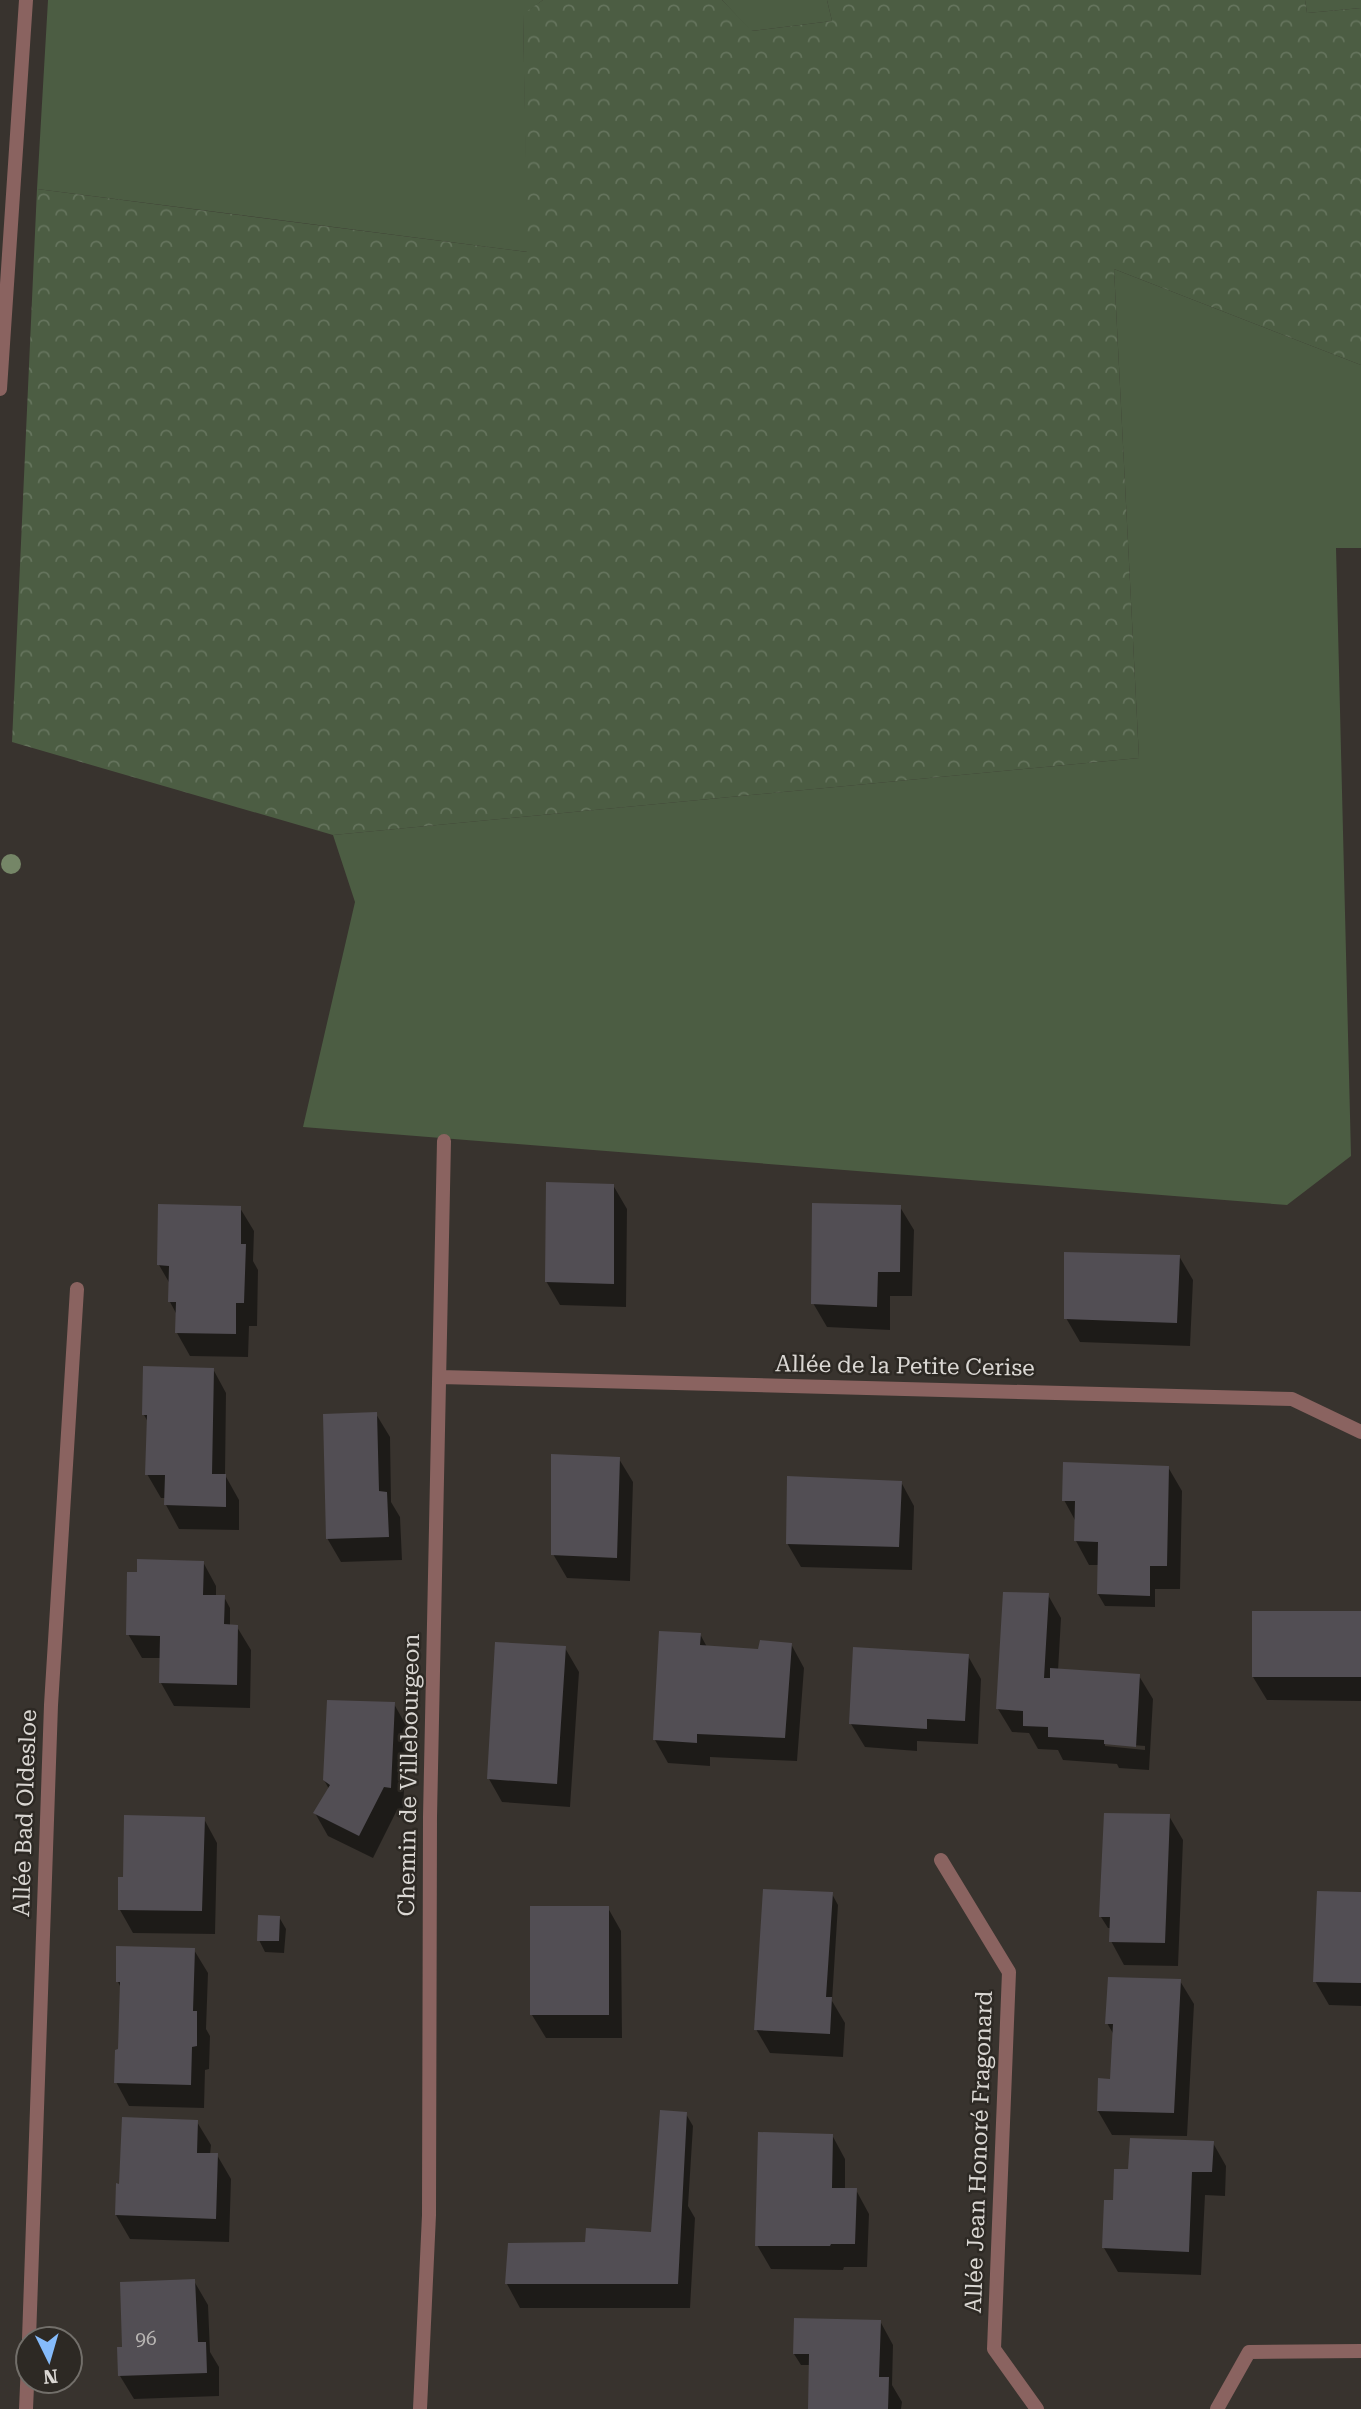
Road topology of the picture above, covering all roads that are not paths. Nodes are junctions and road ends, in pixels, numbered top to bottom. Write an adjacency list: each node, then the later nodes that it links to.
1 (26, 0): 2 (street)
2 (0, 389)
3 (444, 1141): 5 (street, Chemin de Villebourgeon)
4 (77, 1289): 8 (street, Allée Bad Oldesloe)
5 (440, 1377): 6 (street, Allée de la Petite Cerise); 10 (street, Chemin de Villebourgeon)
6 (1361, 1432)
7 (941, 1860): 11 (street, Allée Jean Honoré Fragonard)
8 (29, 2325)
9 (1361, 2351): 12 (street)
10 (420, 2409)
11 (1037, 2409)
12 (1217, 2409)

